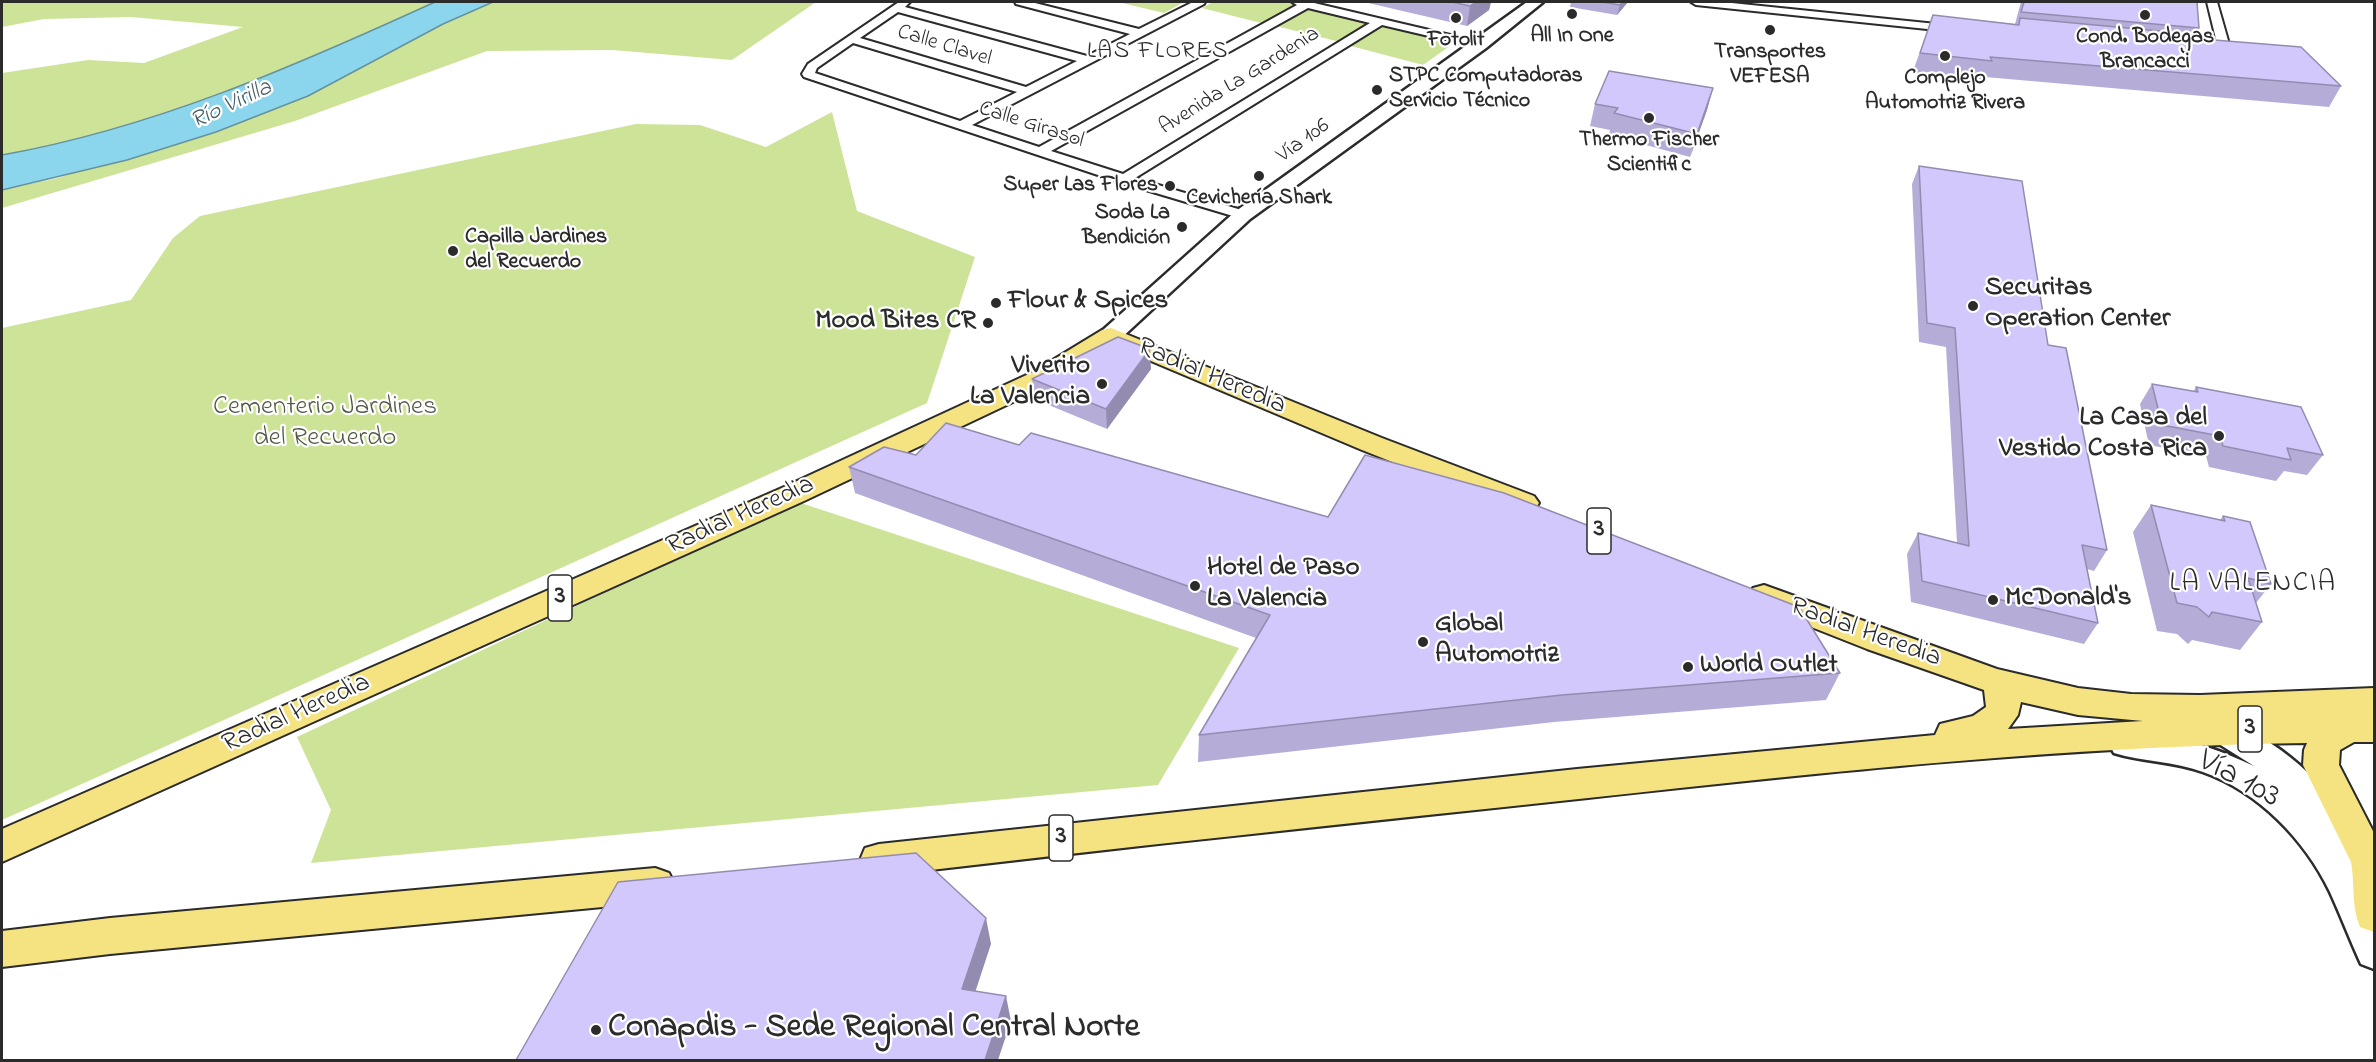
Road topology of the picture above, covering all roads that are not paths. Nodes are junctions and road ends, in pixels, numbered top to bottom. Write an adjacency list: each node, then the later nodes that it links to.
1 (1020, 2): 10 (street)
2 (1200, 2): 10 (street)
3 (1536, 2): 12 (main road, Vía 106)
4 (1696, 2): 9 (street)
5 (2212, 2): 13 (street)
6 (1302, 3): 8 (street); 17 (street)
7 (901, 5): 11 (street); 14 (street)
8 (1379, 22): 12 (street); 18 (street, Avenida La Gardenia)
9 (1969, 30)
10 (1140, 33): 14 (street)
11 (852, 39): 15 (street, Calle Clavel); 16 (street, Calle Girasol)
12 (1480, 45): 19 (main road, Vía 106)
13 (2193, 51)
14 (1087, 60): 15 (street)
15 (1025, 91): 16 (street)
16 (963, 125): 17 (street, Calle Girasol)
17 (1041, 151): 18 (street, Calle Girasol)
18 (1124, 179): 19 (street, Calle Girasol)
19 (1243, 214): 20 (main road, Vía 106)
20 (1111, 335): 21 (main road, Radial Heredia / 3); 22 (main road, Radial Heredia)
21 (777, 501): 31 (main road, Radial Heredia / 3); 33 (main road)
22 (1546, 511)
23 (1742, 587): 24 (main road, Radial Heredia / 3)
24 (1998, 683): 26 (main road, Radial Heredia / 3); 30 (main road)
25 (2374, 701): 26 (main road, Radial Heredia / 3)
26 (2134, 707): 28 (main road)
27 (2363, 728): 28 (main road, 3); 35 (main road)
28 (2222, 730): 29 (main road, 3); 35 (main road)
29 (2019, 742): 30 (main road, 3); 39 (main road, Vía 103)
30 (1840, 756): 32 (main road, 3)
31 (2, 846)
32 (845, 864)
33 (2, 865)
34 (683, 883): 36 (main road)
35 (2374, 915)
36 (110, 936): 37 (main road); 38 (main road)
37 (2, 938)
38 (2, 949)
39 (2374, 952)

